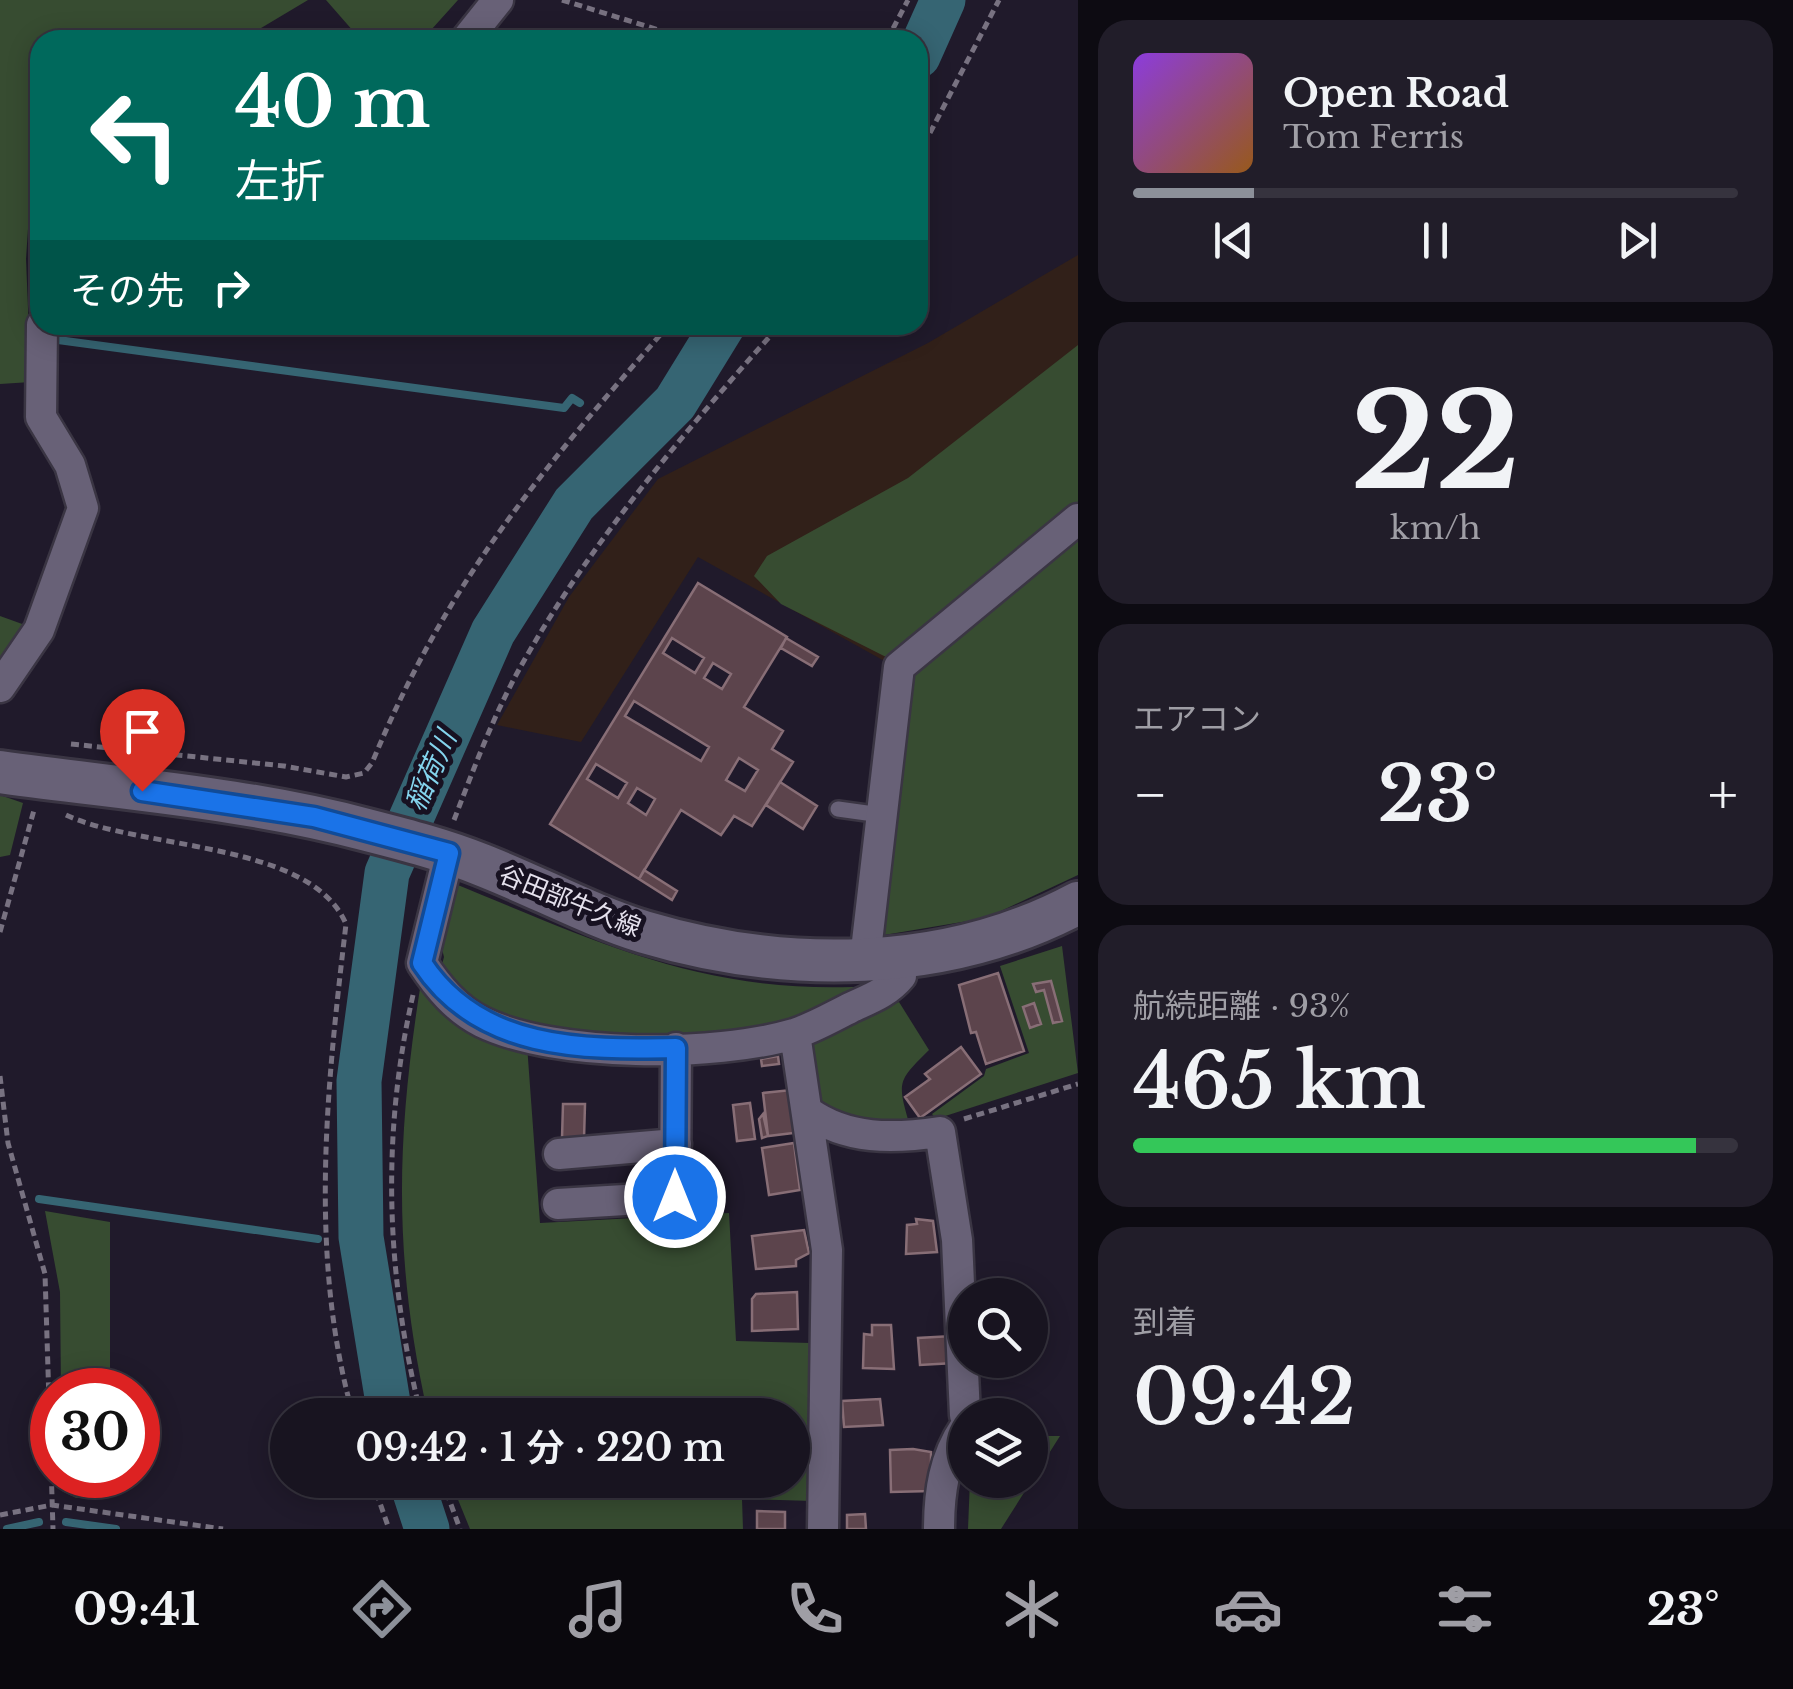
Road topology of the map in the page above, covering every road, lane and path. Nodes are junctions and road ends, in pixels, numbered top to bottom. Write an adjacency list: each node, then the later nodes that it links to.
1 (498, 0): 5 (street)
2 (562, 0): 6 (path)
3 (908, 0): 7 (path)
4 (999, 0): 8 (path)
5 (474, 30)
6 (659, 30)
7 (892, 30)
8 (928, 137)
9 (42, 335): 13 (street)
10 (660, 335): 14 (path)
11 (771, 335): 17 (path)
12 (1078, 520): 16 (street)
13 (0, 687)
14 (39, 776): 17 (main road, 谷田部牛久線); 19 (path); 31 (path)
15 (838, 809): 16 (lane)
16 (881, 815): 20 (street)
17 (443, 851): 20 (main road, 谷田部牛久線); 21 (street)
18 (1078, 903): 20 (main road, 谷田部牛久線)
19 (0, 932)
20 (883, 958): 22 (street)
21 (422, 963): 23 (street); 32 (path)
22 (795, 1034): 23 (street); 26 (street)
23 (676, 1048): 28 (street)
24 (0, 1076): 37 (path)
25 (1078, 1084): 27 (path)
26 (808, 1112): 27 (street); 43 (street)
27 (940, 1132): 33 (street)
28 (676, 1144): 29 (street); 30 (street)
29 (558, 1154)
30 (558, 1204)
31 (350, 1398)
32 (417, 1398)
33 (964, 1398)
34 (948, 1462): 44 (street)
35 (378, 1498): 41 (path)
36 (449, 1498): 42 (path)
37 (52, 1505): 38 (path); 39 (path); 40 (path)
38 (0, 1515)
39 (52, 1529)
40 (223, 1529)
41 (389, 1529)
42 (460, 1529)
43 (823, 1529)
44 (938, 1529)

